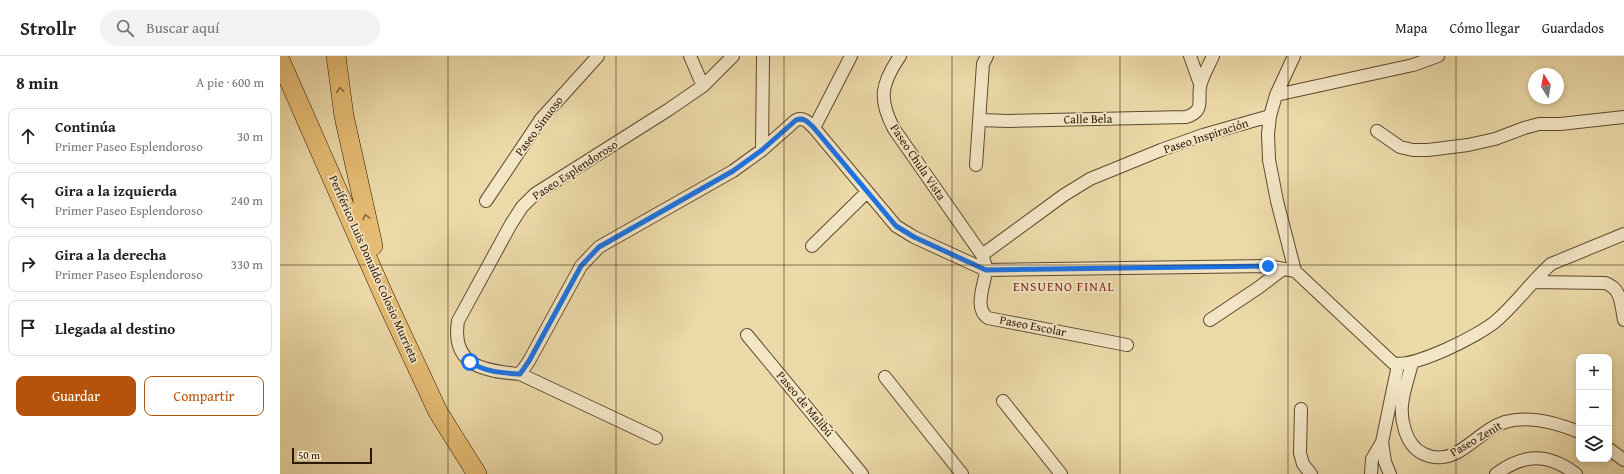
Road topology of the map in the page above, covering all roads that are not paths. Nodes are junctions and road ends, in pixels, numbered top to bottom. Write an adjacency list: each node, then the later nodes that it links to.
1 (336, 56): 31 (main road, one-way to 1)
2 (598, 56): 25 (street, Paseo Sinuoso)
3 (690, 56): 15 (street)
4 (732, 56): 15 (street, Paseo Esplendoroso)
5 (763, 56): 22 (street)
6 (851, 56): 20 (street)
7 (900, 56): 28 (street, Paseo Chula Vista)
8 (987, 56): 19 (street)
9 (1190, 56): 14 (street)
10 (1213, 56): 14 (street)
11 (1294, 56): 16 (street)
12 (1438, 56): 16 (street)
13 (280, 60): 31 (main road, Periférico Luis Donaldo Colosio Murrieta)
14 (1200, 84): 19 (street, Calle Bela)
15 (703, 86): 38 (street, Paseo Esplendoroso)
16 (1276, 95): 17 (street)
17 (1270, 116): 28 (street, Paseo Inspiración); 29 (street)
18 (1624, 117): 21 (street)
19 (979, 120): 23 (street)
20 (814, 128): 22 (street); 24 (street)
21 (1377, 130)
22 (762, 150): 38 (street)
23 (976, 165)
24 (867, 192): 27 (street); 28 (street)
25 (486, 201)
26 (1624, 234): 30 (street)
27 (812, 246)
28 (984, 263): 29 (street); 35 (street, Paseo Escolar)
29 (1289, 270): 32 (street); 37 (street)
30 (1534, 282): 33 (street); 36 (street)
31 (384, 296): 47 (main road, Periférico Luis Donaldo Colosio Murrieta)
32 (1210, 320)
33 (1624, 320)
34 (747, 335): 48 (street, Paseo de Malibú)
35 (1127, 345)
36 (1412, 363): 37 (street); 42 (street, Paseo Zenit)
37 (1398, 365): 44 (street)
38 (520, 374): 43 (street)
39 (885, 377): 49 (street)
40 (1003, 401): 50 (street)
41 (1301, 409): 51 (street)
42 (1576, 431)
43 (656, 438)
44 (1382, 442): 52 (street); 53 (street)
45 (1612, 451): 46 (street)
46 (1624, 460)
47 (477, 474)
48 (862, 474)
49 (962, 474)
50 (1061, 474)
51 (1311, 474)
52 (1371, 474)
53 (1390, 474)
54 (1496, 474): 55 (street)
55 (1576, 474)

